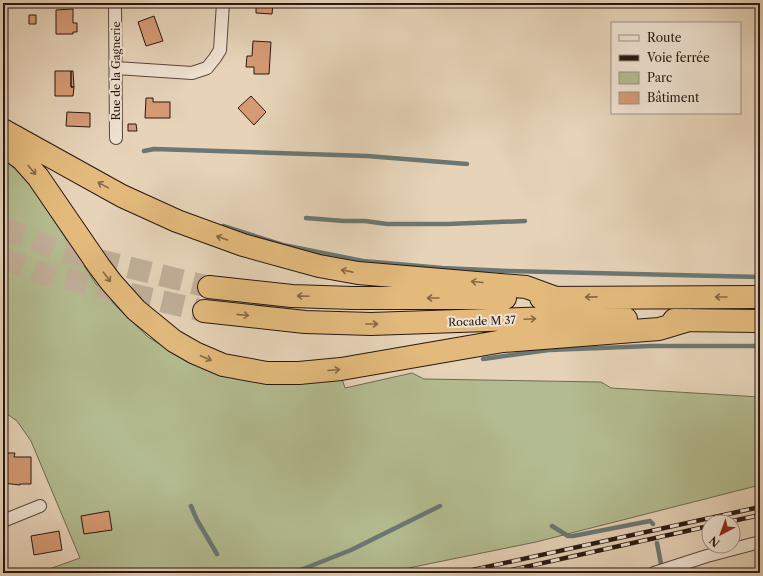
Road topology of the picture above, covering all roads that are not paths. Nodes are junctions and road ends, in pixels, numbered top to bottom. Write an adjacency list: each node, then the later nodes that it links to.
1 (116, 3): 3 (street, Rue de la Gagnerie)
2 (223, 3): 3 (street)
3 (116, 68): 5 (street, Rue de la Gagnerie)
4 (3, 130): 9 (highway, one-way to 4)
5 (116, 138)
6 (3, 145): 11 (highway, one-way to 11)
7 (209, 287): 9 (highway, Rocade M 37, one-way to 7)
8 (760, 297): 9 (highway, Rocade M 37, one-way to 9)
9 (556, 298)
10 (204, 311): 11 (highway, Rocade M 37, one-way to 11)
11 (689, 320): 12 (highway, Rocade M 37)
12 (760, 321)
13 (40, 506): 14 (street)
14 (3, 521)
15 (760, 542): 16 (street)
16 (654, 573)

